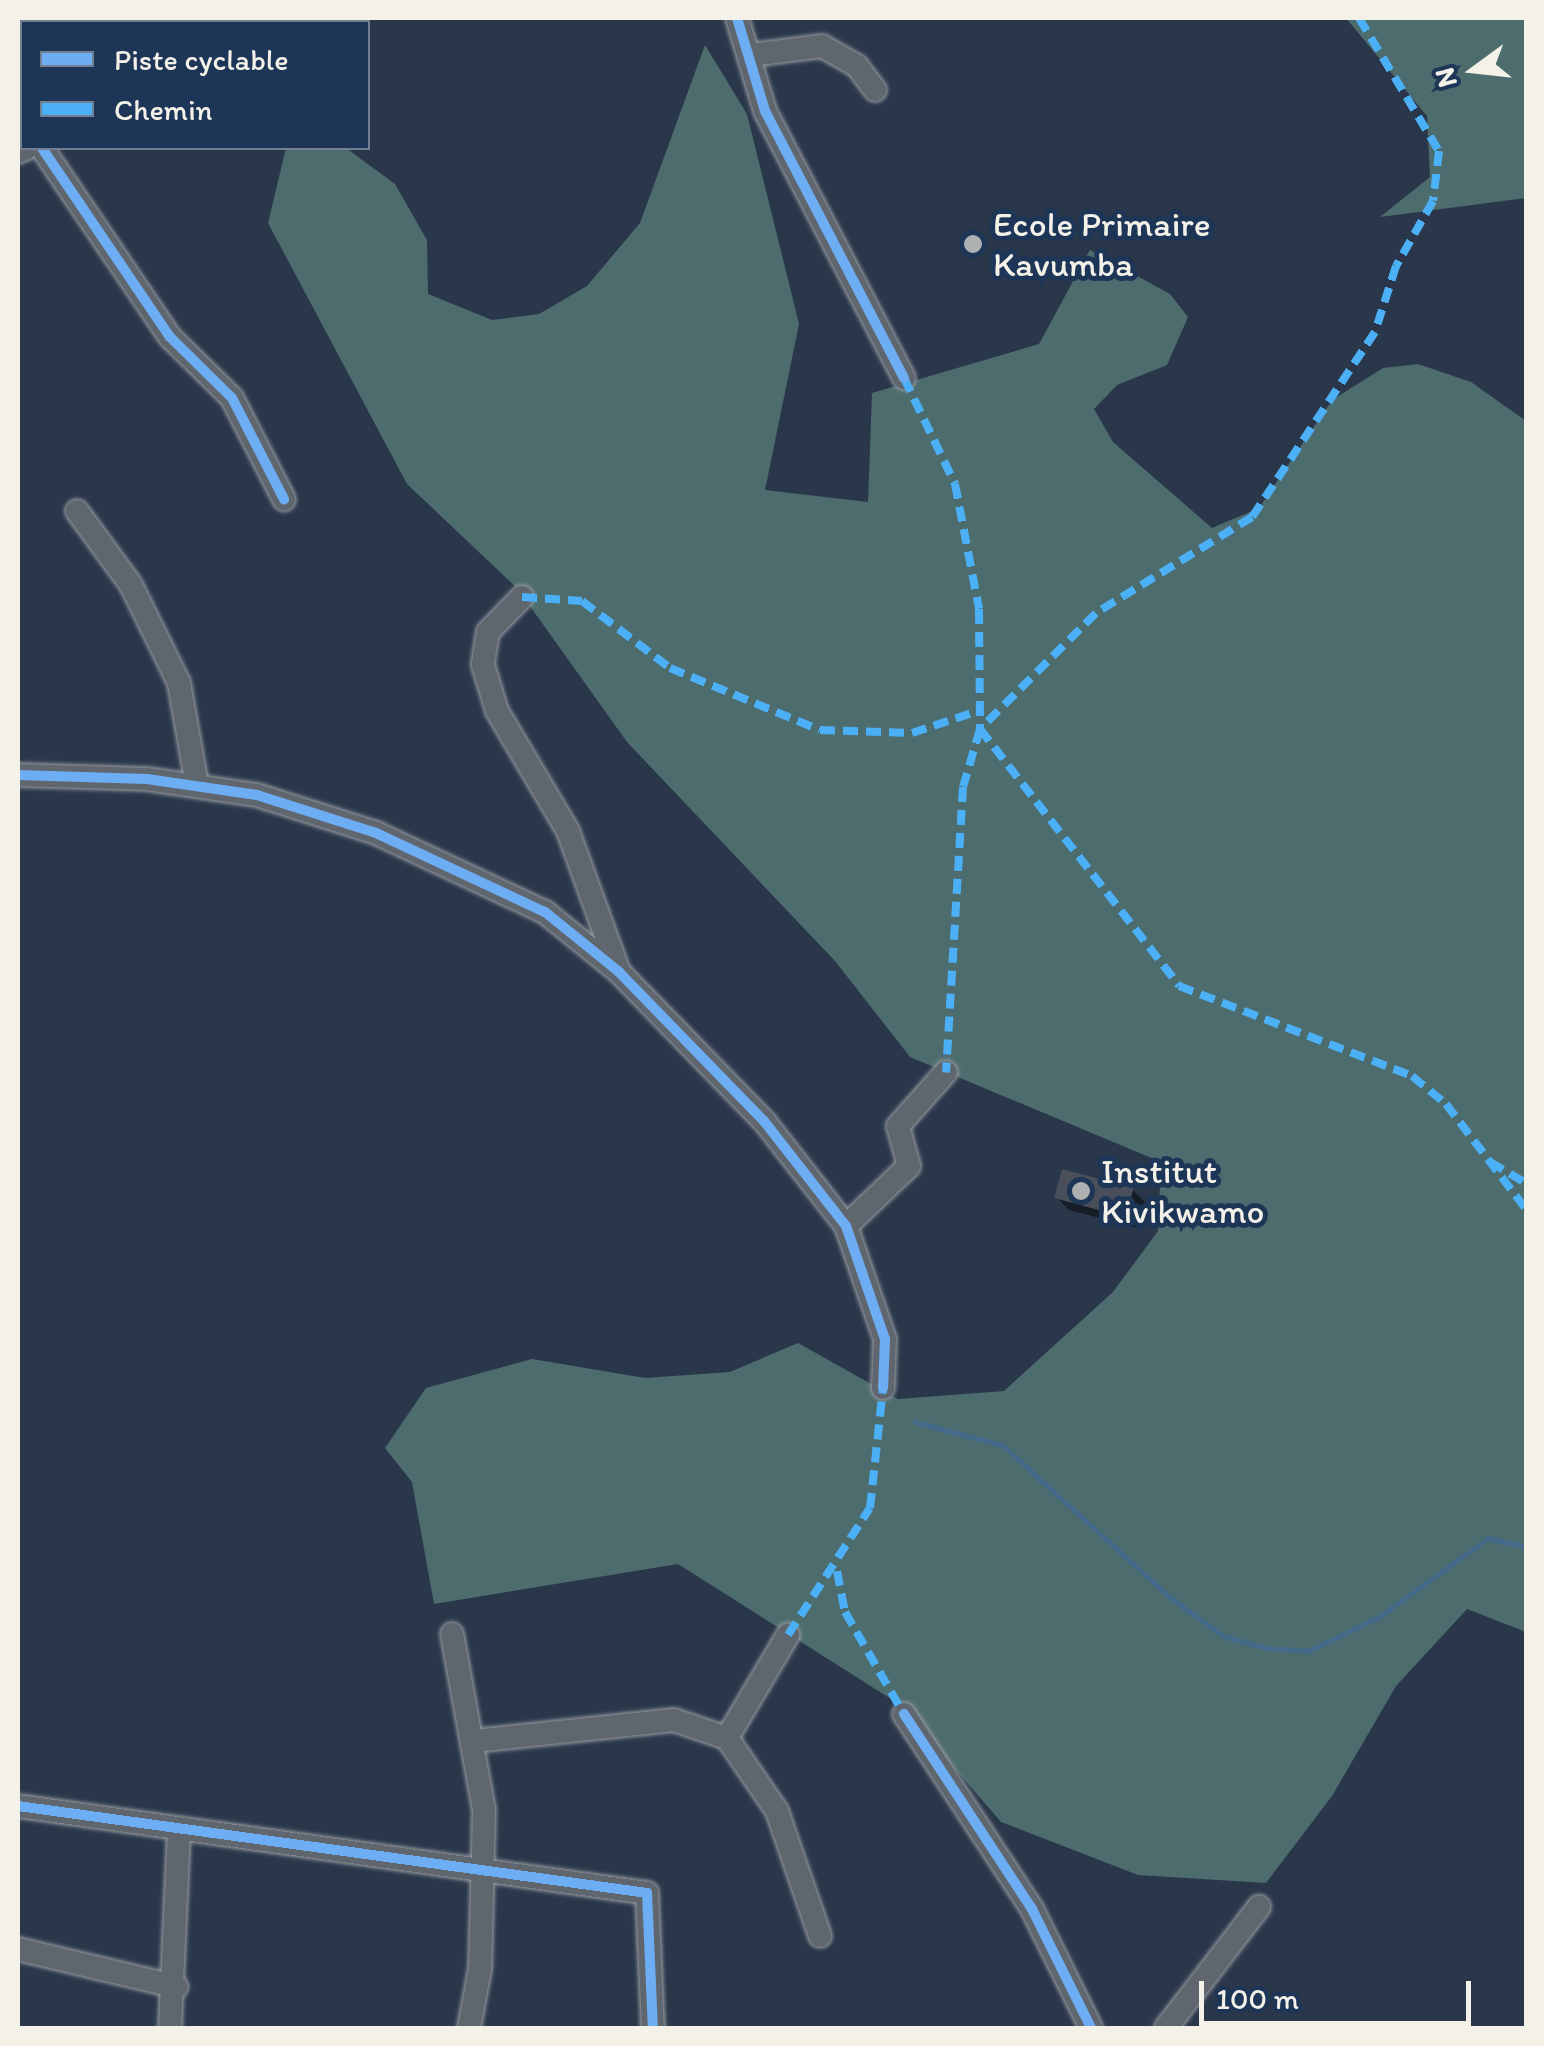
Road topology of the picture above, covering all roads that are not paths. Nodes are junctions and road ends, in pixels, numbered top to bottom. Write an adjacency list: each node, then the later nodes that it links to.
1 (737, 18): 2 (street)
2 (751, 56): 3 (street); 5 (street)
3 (875, 90)
4 (43, 150): 6 (street)
5 (904, 378)
6 (284, 499)
7 (76, 510): 10 (street)
8 (522, 597): 11 (street)
9 (18, 775): 10 (street)
10 (196, 785): 11 (street)
11 (619, 972): 13 (street)
12 (946, 1072): 13 (street)
13 (846, 1226): 14 (street)
14 (883, 1388)
15 (452, 1634): 19 (street)
16 (788, 1635): 18 (street)
17 (904, 1714): 30 (street)
18 (727, 1738): 19 (street); 24 (street)
19 (474, 1741): 22 (street)
20 (18, 1806): 21 (street)
21 (180, 1829): 22 (street); 26 (street)
22 (482, 1876): 28 (street); 29 (street)
23 (1258, 1908): 31 (street)
24 (820, 1936)
25 (18, 1948): 26 (street)
26 (177, 1986): 27 (street)
27 (170, 2028)
28 (469, 2028)
29 (653, 2028)
30 (1091, 2028)
31 (1166, 2028)

